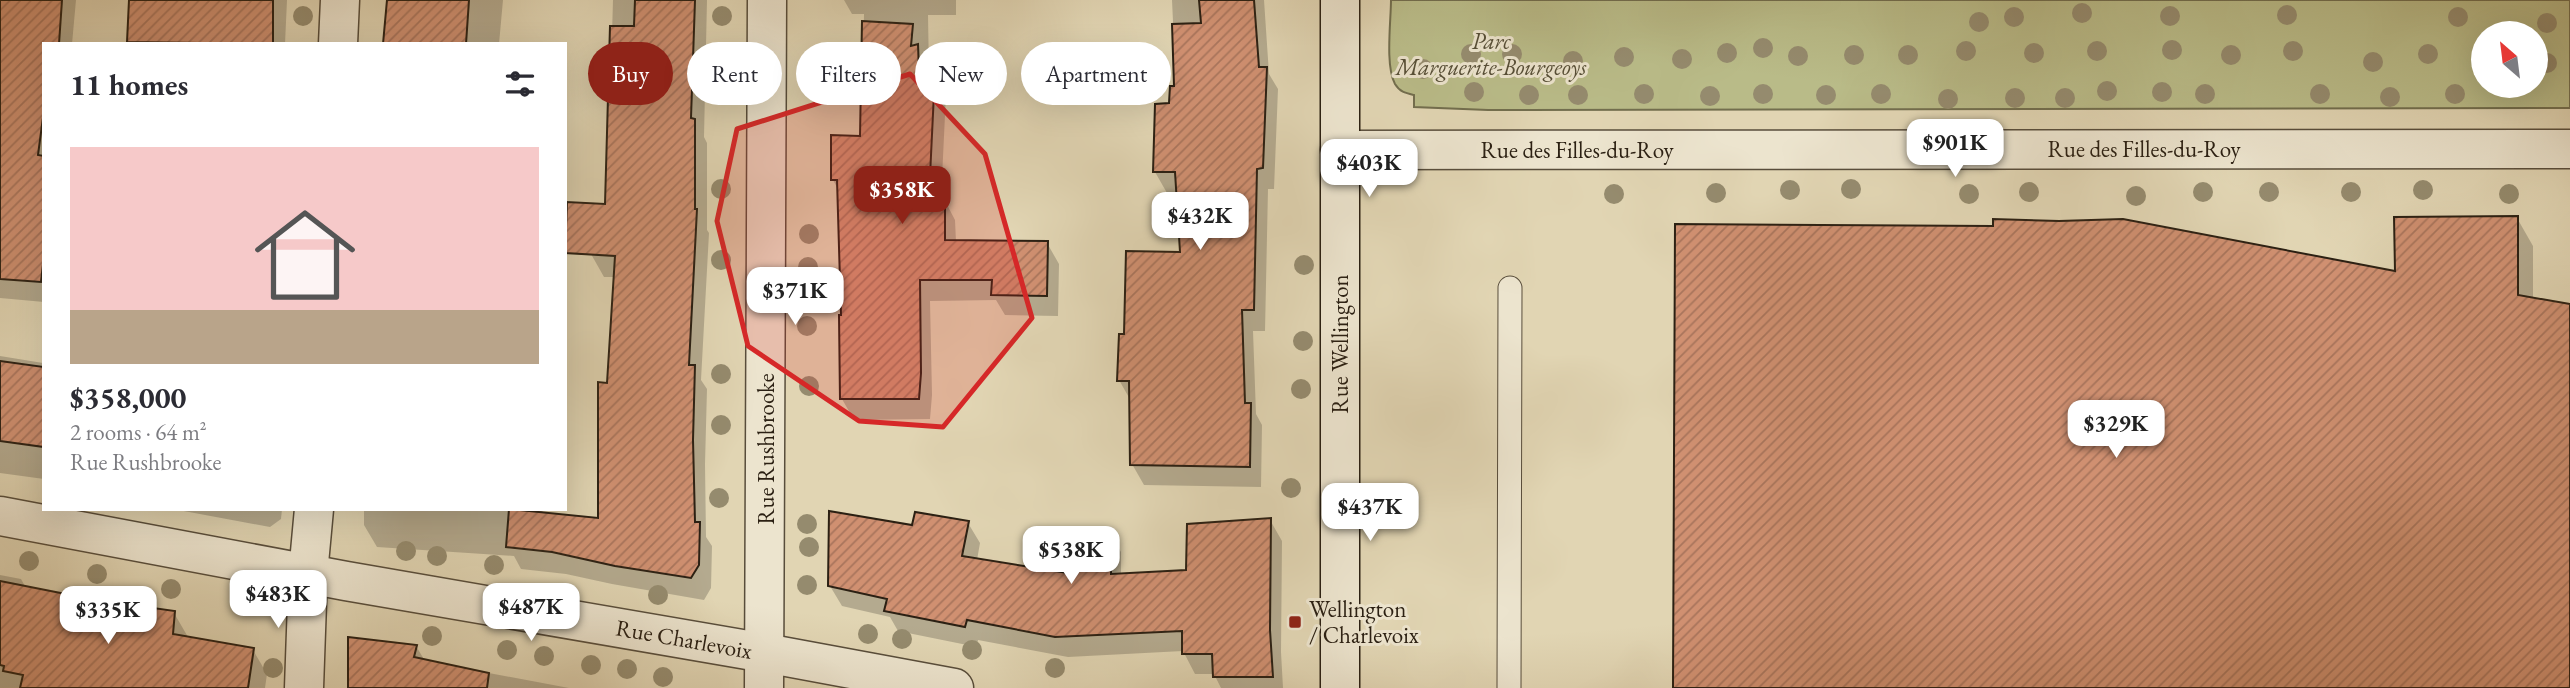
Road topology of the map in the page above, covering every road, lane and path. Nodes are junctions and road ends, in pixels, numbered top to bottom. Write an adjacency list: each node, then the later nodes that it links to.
1 (340, 0): 4 (street)
2 (767, 0): 11 (street, Rue Rushbrooke)
3 (1340, 0): 6 (street, Rue Wellington)
4 (338, 42)
5 (2570, 149): 6 (street, Rue des Filles-du-Roy)
6 (1340, 150): 14 (street, Rue Wellington)
7 (1510, 288): 15 (lane)
8 (314, 511): 10 (street)
9 (0, 516): 10 (street, Rue Charlevoix)
10 (308, 574): 11 (street, Rue Charlevoix); 12 (street)
11 (765, 670): 13 (street, Rue Charlevoix)
12 (304, 688)
13 (954, 688)
14 (1340, 688)
15 (1509, 688)

